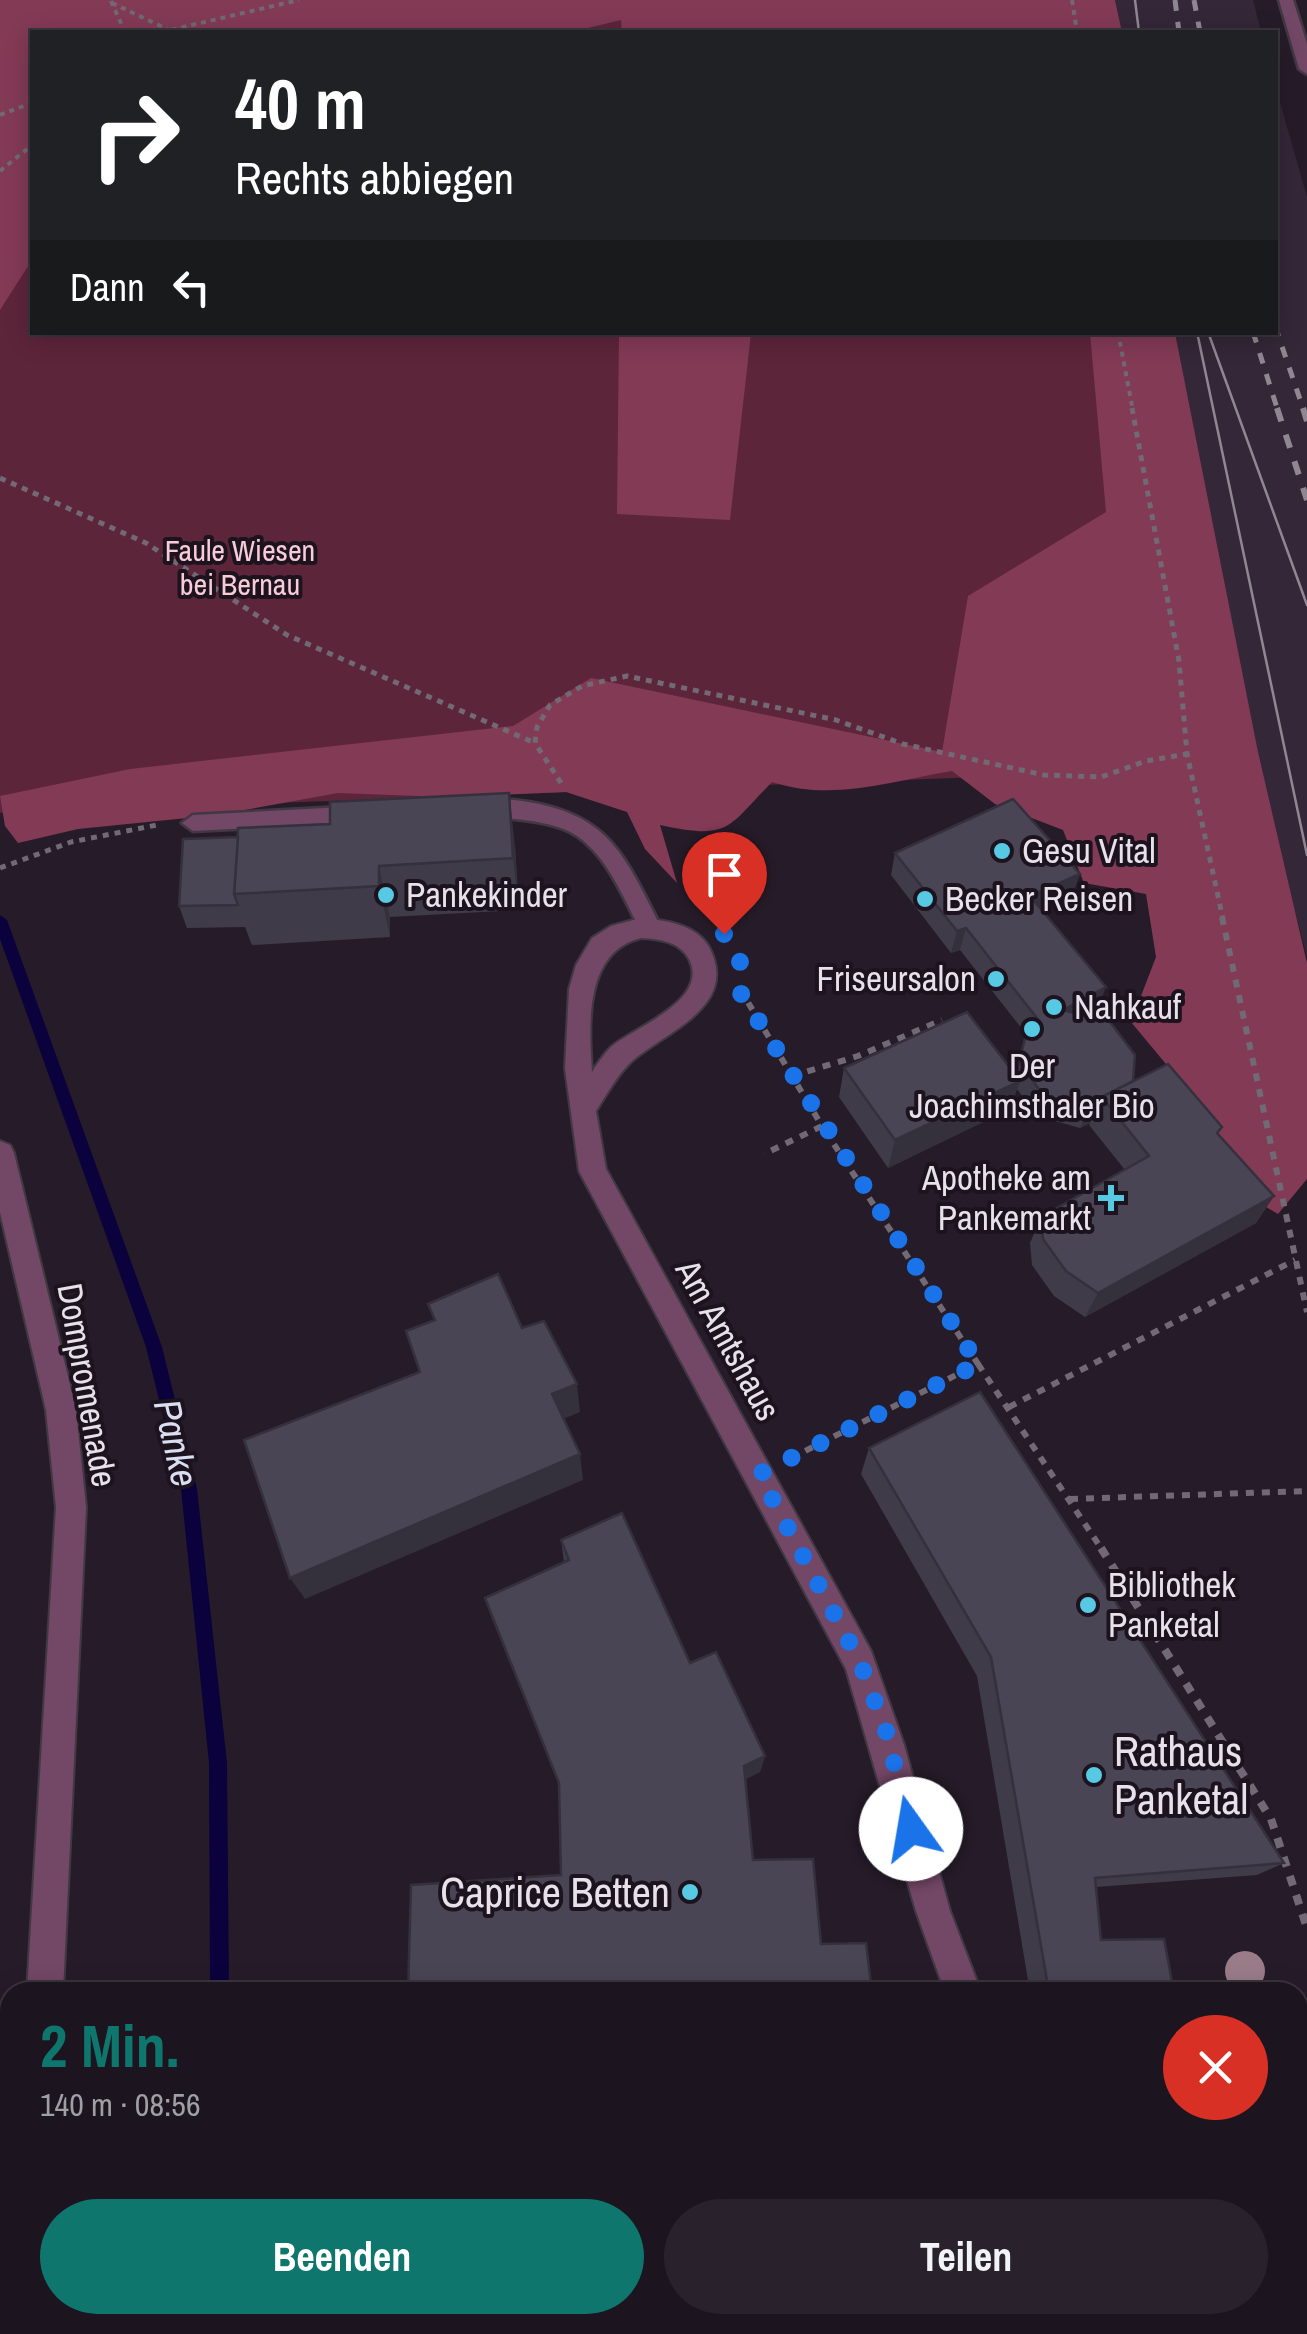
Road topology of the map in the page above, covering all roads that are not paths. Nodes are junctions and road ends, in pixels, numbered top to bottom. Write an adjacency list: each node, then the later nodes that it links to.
1 (1286, 0): 2 (lane)
2 (1307, 70)
3 (450, 810): 6 (lane)
4 (390, 813): 5 (lane)
5 (192, 822)
6 (650, 927): 7 (street, Am Amtshaus); 7 (street)
7 (581, 1112): 11 (street, Am Amtshaus)
8 (0, 1153): 9 (street, Dompromenade)
9 (8, 1214): 10 (street, Dompromenade)
10 (46, 1982)
11 (960, 1982)

